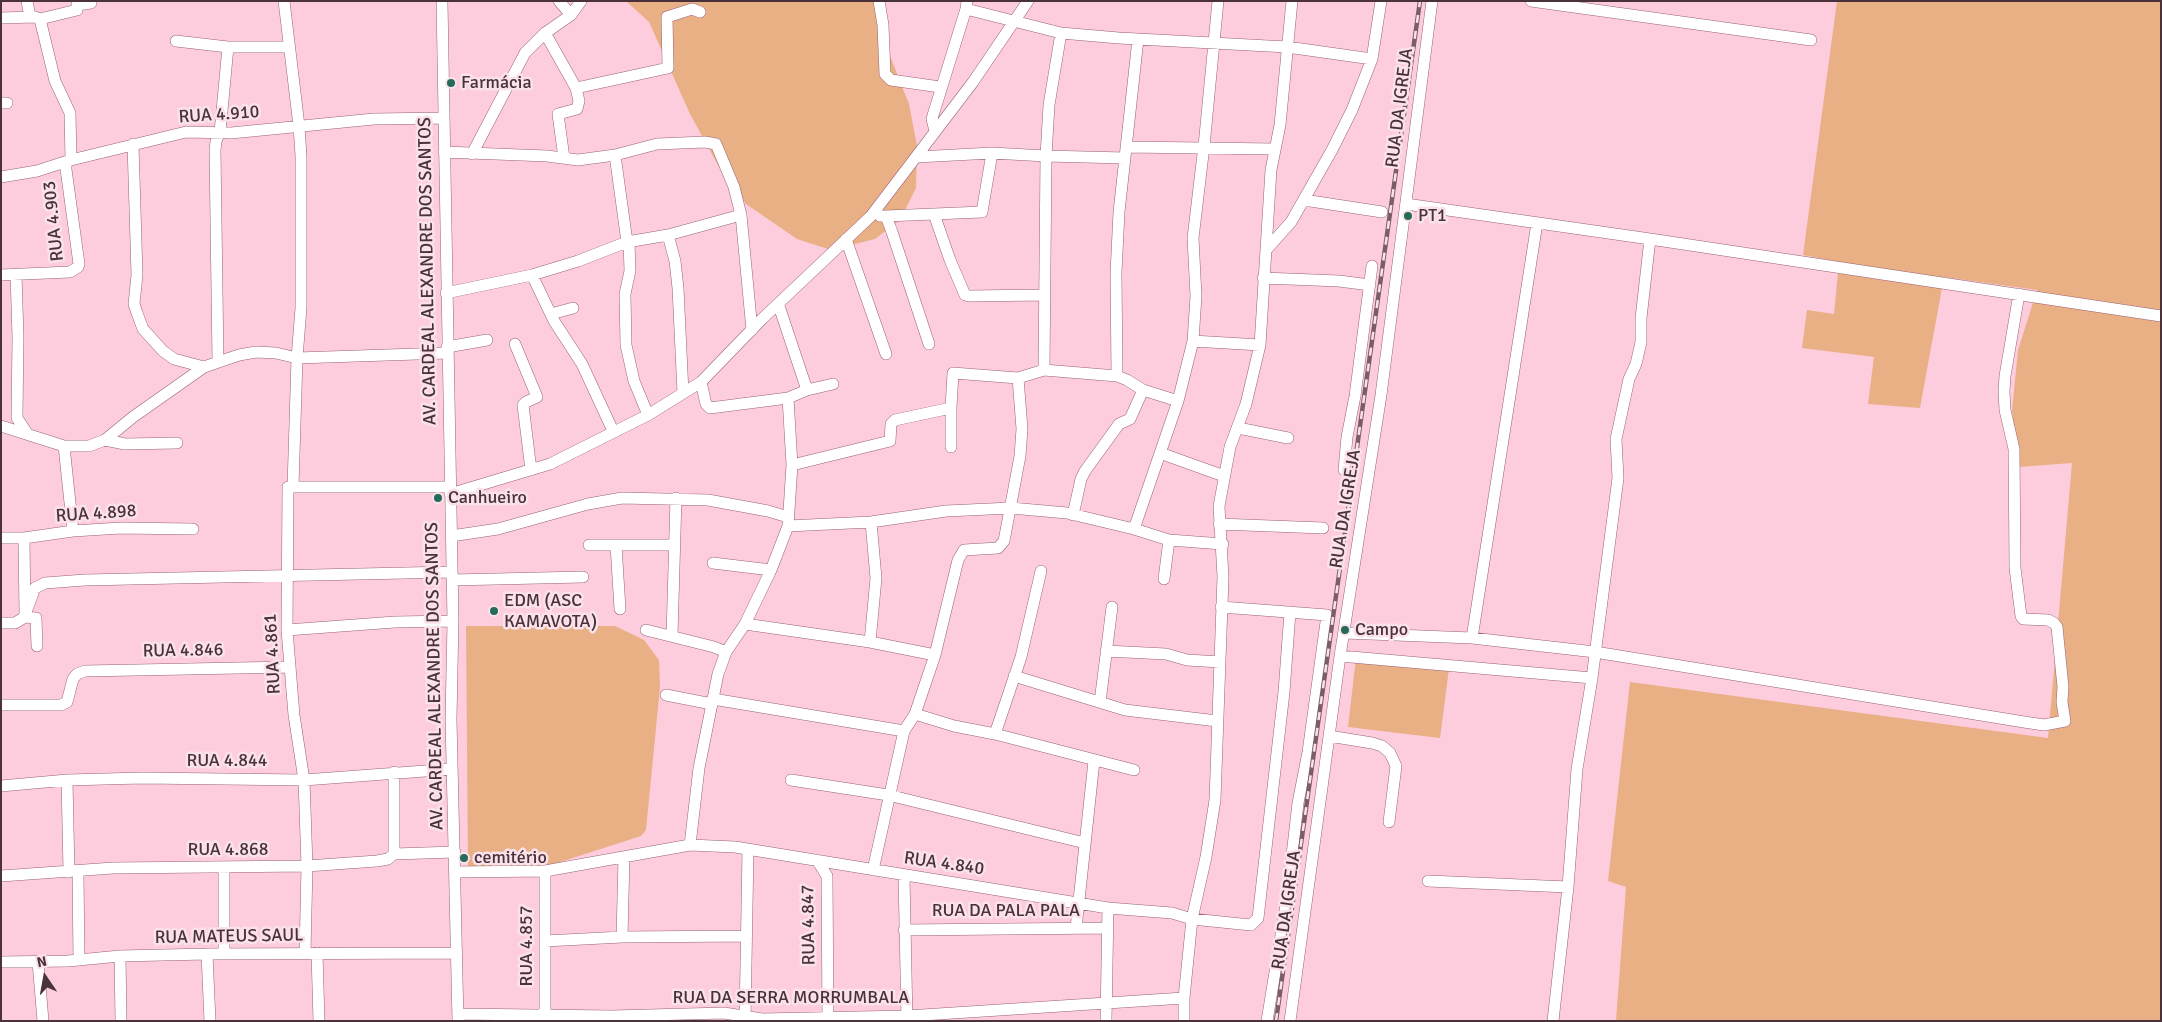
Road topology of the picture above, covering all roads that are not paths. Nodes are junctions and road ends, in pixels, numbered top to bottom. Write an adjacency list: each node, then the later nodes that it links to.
1 (27, 1): 18 (street)
2 (284, 1): 27 (street, RUA 4.861)
3 (442, 1): 32 (street, AV. CARDEAL ALEXANDRE DOS SANTOS)
4 (559, 1): 16 (street)
5 (581, 1): 16 (street)
6 (878, 1): 30 (street)
7 (1028, 1): 19 (street)
8 (1218, 1): 25 (street)
9 (1292, 1): 28 (street)
10 (1380, 1): 29 (street)
11 (1432, 1): 50 (street, RUA DA IGREJA)
12 (1531, 1): 23 (street)
13 (91, 3): 18 (street)
14 (966, 5): 19 (street); 30 (street)
15 (700, 12): 31 (street)
16 (571, 15): 20 (street)
17 (1, 18): 18 (street)
18 (35, 18): 47 (street)
19 (1014, 21): 21 (street); 34 (street)
20 (545, 33): 31 (street); 42 (street)
21 (1061, 33): 22 (street); 44 (street)
22 (1138, 39): 25 (street); 40 (street)
23 (1811, 40)
24 (176, 41): 26 (street)
25 (1214, 44): 28 (street); 37 (street)
26 (228, 47): 27 (street); 35 (street)
27 (289, 47): 33 (street, RUA 4.861)
28 (1287, 47): 29 (street); 38 (street)
29 (1372, 59): 49 (street)
30 (940, 87): 34 (street)
31 (576, 88): 46 (street)
32 (444, 118): 33 (street, RUA 4.910); 39 (street, AV. CARDEAL ALEXANDRE DOS SANTOS)
33 (299, 126): 35 (street, RUA 4.910); 83 (street, RUA 4.861)
34 (935, 131): 45 (street)
35 (220, 132): 36 (street, RUA 4.910); 84 (street)
36 (133, 144): 47 (street, RUA 4.910); 85 (street)
37 (1204, 146): 38 (street); 40 (street); 77 (street)
38 (1275, 148): 61 (street)
39 (444, 152): 42 (street); 68 (street, AV. CARDEAL ALEXANDRE DOS SANTOS)
40 (1126, 152): 44 (street); 87 (street)
41 (992, 153): 44 (street); 45 (street); 52 (street)
42 (472, 154): 46 (street)
43 (615, 154): 46 (street); 53 (street); 60 (street)
44 (1046, 156): 70 (street)
45 (917, 157): 54 (street)
46 (564, 158)
47 (68, 161): 48 (street, RUA 4.910); 63 (street, RUA 4.903)
48 (1, 177)
49 (1304, 200): 51 (street); 61 (street)
50 (1406, 204): 56 (street); 150 (street, RUA DA IGREJA)
51 (1382, 212)
52 (934, 214): 55 (street); 70 (street)
53 (741, 216): 57 (street); 75 (street)
54 (871, 216): 55 (street); 59 (street)
55 (886, 216): 79 (street)
56 (1537, 223): 58 (street); 152 (street)
57 (668, 235): 60 (street); 93 (street)
58 (1650, 238): 69 (street); 157 (street)
59 (846, 239): 71 (street); 82 (street)
60 (628, 242): 65 (street); 97 (street)
61 (1266, 250): 66 (street)
62 (1372, 266): 67 (street)
63 (16, 274): 64 (street); 98 (street)
64 (1, 275)
65 (532, 275): 68 (street); 73 (street)
66 (1263, 278): 67 (street); 80 (street)
67 (1370, 285): 111 (street)
68 (446, 293): 81 (street, AV. CARDEAL ALEXANDRE DOS SANTOS)
69 (2018, 294): 74 (street); 157 (street)
70 (1045, 295): 86 (street)
71 (779, 306): 75 (street); 91 (street)
72 (573, 308): 73 (street)
73 (550, 314): 101 (street)
74 (2161, 316)
75 (752, 330): 89 (street)
76 (487, 340): 81 (street)
77 (1193, 341): 80 (street); 95 (street)
78 (515, 344): 110 (street)
79 (929, 344)
80 (1260, 345): 100 (street)
81 (447, 350): 83 (street); 114 (street, AV. CARDEAL ALEXANDRE DOS SANTOS)
82 (886, 354)
83 (297, 358): 84 (street); 113 (street, RUA 4.861)
84 (218, 361): 85 (street)
85 (204, 367): 104 (street)
86 (1044, 370): 87 (street); 88 (street)
87 (1117, 376): 92 (street)
88 (1018, 378): 96 (street); 116 (street)
89 (701, 382): 93 (street); 94 (street)
90 (833, 384): 91 (street)
91 (807, 390): 94 (street)
92 (1143, 390): 95 (street); 117 (street)
93 (683, 394): 97 (street)
94 (788, 398): 109 (street)
95 (1178, 401): 108 (street)
96 (950, 408): 107 (street); 109 (street)
97 (648, 415): 101 (street)
98 (17, 418): 99 (street); 102 (street)
99 (2, 426): 102 (street)
100 (1238, 428): 103 (street); 112 (street)
101 (613, 431): 110 (street)
102 (27, 433): 106 (street)
103 (1288, 438)
104 (105, 440): 105 (street); 106 (street)
105 (177, 443)
106 (64, 446): 124 (street)
107 (951, 447)
108 (1160, 453): 112 (street); 123 (street)
109 (792, 465): 118 (street)
110 (531, 470): 114 (street)
111 (1344, 470)
112 (1224, 476): 120 (street)
113 (293, 487): 114 (street); 137 (street, RUA 4.861)
114 (449, 490): 125 (street, AV. CARDEAL ALEXANDRE DOS SANTOS)
115 (676, 498): 118 (street); 125 (street); 132 (street)
116 (1011, 508): 117 (street); 119 (street); 158 (street)
117 (1073, 515): 123 (street)
118 (788, 522): 119 (street); 134 (street)
119 (871, 522): 153 (street)
120 (1219, 524): 121 (street); 129 (street)
121 (1323, 528)
122 (192, 529): 124 (street, RUA 4.898)
123 (1134, 529): 128 (street)
124 (73, 531): 127 (street, RUA 4.898)
125 (451, 536): 136 (street, AV. CARDEAL ALEXANDRE DOS SANTOS)
126 (1, 538): 127 (street, RUA 4.898)
127 (24, 538): 144 (street)
128 (1169, 540): 129 (street); 139 (street)
129 (1222, 544): 141 (street)
130 (589, 545): 131 (street)
131 (616, 545): 132 (street); 142 (street)
132 (674, 545): 151 (street)
133 (713, 563): 134 (street)
134 (771, 570): 147 (street)
135 (1041, 571): 162 (street)
136 (452, 576): 137 (street); 138 (street); 145 (street, AV. CARDEAL ALEXANDRE DOS SANTOS)
137 (287, 577): 144 (street); 148 (street, RUA 4.861)
138 (584, 577)
139 (1164, 579)
140 (1112, 607): 155 (street)
141 (1221, 607): 143 (street); 160 (street)
142 (620, 609)
143 (1290, 612): 204 (street, RUA 4.840); 232 (street, RUA DA IGREJA)
144 (22, 617): 146 (street); 154 (street)
145 (453, 621): 148 (street); 174 (street, AV. CARDEAL ALEXANDRE DOS SANTOS)
146 (1, 623)
147 (745, 624): 153 (street); 156 (street)
148 (287, 630): 161 (street, RUA 4.861)
149 (646, 630): 151 (street)
150 (1345, 633): 152 (street); 159 (street, RUA DA IGREJA)
151 (672, 636): 156 (street)
152 (1472, 638): 157 (street)
153 (870, 642): 158 (street)
154 (37, 646)
155 (1106, 651): 160 (street); 166 (street)
156 (726, 652): 165 (street)
157 (1595, 652): 163 (street)
158 (935, 655): 168 (street)
159 (1340, 656): 163 (street); 172 (street, RUA DA IGREJA)
160 (1220, 662): 169 (street)
161 (290, 667): 167 (street, RUA 4.846); 178 (street, RUA 4.861)
162 (1014, 676): 166 (street); 171 (street)
163 (1592, 678): 201 (street)
164 (666, 695): 165 (street)
165 (712, 701): 170 (street); 184 (street)
166 (1100, 702): 169 (street)
167 (1, 705)
168 (915, 714): 170 (street); 171 (street)
169 (1217, 721): 204 (street)
170 (904, 731): 181 (street)
171 (995, 734): 173 (street)
172 (1329, 736): 182 (street); 233 (street, RUA DA IGREJA)
173 (1094, 761): 175 (street); 183 (street)
174 (452, 769): 176 (street, RUA 4.844); 186 (street, AV. CARDEAL ALEXANDRE DOS SANTOS)
175 (1134, 770)
176 (394, 772): 178 (street, RUA 4.844); 187 (street)
177 (67, 780): 178 (street, RUA 4.844); 180 (street, RUA 4.844); 195 (street)
178 (304, 780): 191 (street, RUA 4.861)
179 (791, 780): 181 (street)
180 (1, 786)
181 (888, 795): 183 (street); 194 (street)
182 (1389, 822)
183 (1085, 843): 202 (street)
184 (690, 845): 185 (street, RUA 4.840); 188 (street, RUA 4.840)
185 (748, 850): 189 (street, RUA 4.840); 208 (street)
186 (455, 852): 187 (street, RUA 4.868); 196 (street, AV. CARDEAL ALEXANDRE DOS SANTOS)
187 (394, 854): 191 (street, RUA 4.868)
188 (624, 857): 193 (street, RUA 4.840); 209 (street)
189 (817, 860): 190 (street, RUA 4.840); 198 (street, RUA 4.847)
190 (842, 864): 194 (street, RUA 4.840); 198 (street)
191 (307, 866): 192 (street, RUA 4.868); 211 (street, RUA 4.861)
192 (224, 868): 195 (street, RUA 4.868); 214 (street)
193 (545, 870): 196 (street, RUA 4.840); 210 (street, RUA 4.857)
194 (873, 870): 199 (street, RUA 4.840)
195 (74, 872): 197 (street, RUA 4.868); 216 (street)
196 (456, 872): 212 (street, AV. CARDEAL ALEXANDRE DOS SANTOS)
197 (1, 876)
198 (826, 876): 225 (street, RUA 4.847)
199 (904, 876): 202 (street, RUA 4.840); 207 (street)
200 (1428, 881): 201 (street)
201 (1568, 887): 234 (street)
202 (1077, 902): 203 (street, RUA 4.840); 205 (street)
203 (1108, 908): 204 (street, RUA 4.840); 206 (street)
204 (1192, 919): 219 (street)
205 (1076, 928): 206 (street, RUA DA PALA PALA); 207 (street, RUA DA PALA PALA)
206 (1107, 928): 220 (street)
207 (904, 930): 224 (street)
208 (747, 936): 209 (street); 223 (street)
209 (622, 937): 210 (street)
210 (545, 941): 222 (street, RUA 4.857)
211 (311, 953): 212 (street, RUA MATEUS SAUL); 214 (street, RUA MATEUS SAUL); 229 (street, RUA 4.861)
212 (457, 953): 221 (street, AV. CARDEAL ALEXANDRE DOS SANTOS)
213 (207, 954): 214 (street, RUA MATEUS SAUL); 215 (street, RUA MATEUS SAUL); 228 (street)
214 (224, 954)
215 (120, 956): 216 (street, RUA MATEUS SAUL); 227 (street)
216 (79, 960): 218 (street, RUA MATEUS SAUL)
217 (1, 962): 218 (street, RUA MATEUS SAUL)
218 (38, 962): 226 (street)
219 (1184, 998): 220 (street, RUA DA SERRA MORRUMBALA); 231 (street)
220 (1105, 1004): 224 (street, RUA DA SERRA MORRUMBALA); 230 (street)
221 (458, 1018): 222 (street, RUA DA SERRA MORRUMBALA)
222 (545, 1018): 223 (street, RUA DA SERRA MORRUMBALA)
223 (745, 1018): 225 (street, RUA DA SERRA MORRUMBALA)
224 (907, 1018): 225 (street, RUA DA SERRA MORRUMBALA)
225 (828, 1019)
226 (43, 1021)
227 (121, 1021)
228 (210, 1021)
229 (318, 1021)
230 (1106, 1021)
231 (1184, 1021)
232 (1267, 1021)
233 (1290, 1021)
234 (1553, 1021)

